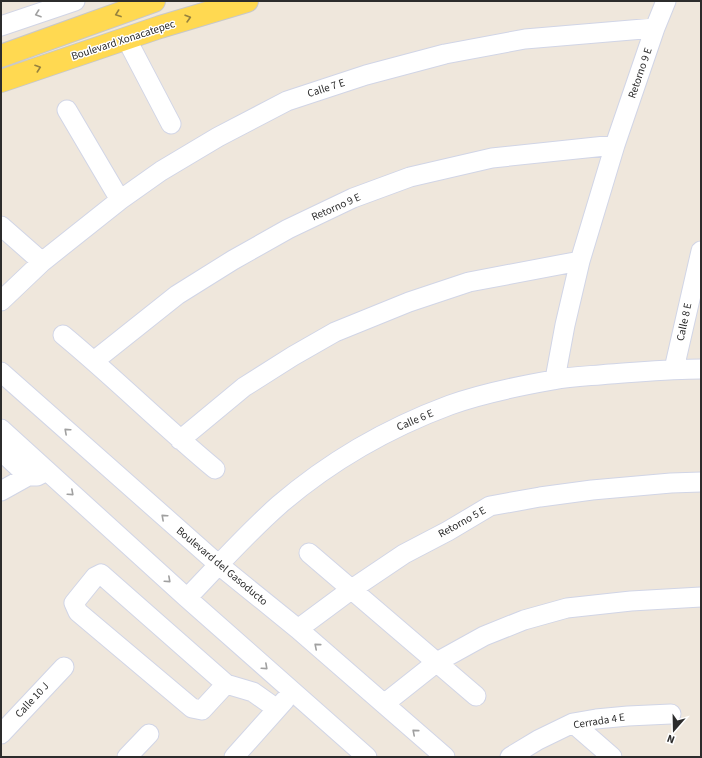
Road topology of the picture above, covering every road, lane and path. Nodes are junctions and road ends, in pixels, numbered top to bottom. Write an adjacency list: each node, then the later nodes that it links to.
1 (75, 1): 5 (street, one-way to 5)
2 (154, 1): 8 (main road, one-way to 8)
3 (247, 1): 7 (main road, Boulevard Xonacatepec, one-way to 3)
4 (666, 1): 6 (street, Retorno 9 E)
5 (1, 26)
6 (655, 28): 12 (street, Retorno 9 E); 13 (street, Calle 7 E)
7 (126, 38): 9 (main road, Boulevard Xonacatepec, one-way to 7); 11 (street)
8 (1, 56)
9 (1, 81)
10 (67, 110): 13 (street)
11 (171, 124)
12 (615, 145): 16 (street, Retorno 9 E); 20 (street, Retorno 9 E)
13 (120, 200): 17 (street, Calle 7 E)
14 (1, 226): 17 (street)
15 (701, 252): 21 (street, Calle 8 E)
16 (580, 261): 24 (street, Retorno 9 E); 26 (street)
17 (42, 262): 18 (street, Calle 7 E)
18 (1, 301)
19 (63, 335): 20 (street)
20 (94, 361): 26 (street)
21 (674, 369): 22 (street, Calle 6 E); 24 (street, Calle 6 E)
22 (701, 369)
23 (1, 372): 34 (street, Boulevard del Gasoducto, one-way to 23)
24 (555, 379): 34 (street, Calle 6 E)
25 (1, 429): 30 (street)
26 (180, 440): 29 (street)
27 (1, 451): 32 (street)
28 (1, 468): 32 (street)
29 (215, 469)
30 (47, 471): 32 (street); 37 (street, one-way to 37)
31 (701, 482): 35 (street, Retorno 5 E)
32 (15, 483)
33 (309, 553): 35 (street)
34 (219, 565): 37 (street, Calle 6 E); 38 (street, Boulevard del Gasoducto)
35 (352, 589): 38 (street, Retorno 5 E); 39 (street)
36 (701, 597): 39 (street)
37 (187, 598): 42 (street, one-way to 42)
38 (298, 629): 44 (street, Boulevard del Gasoducto, one-way to 38)
39 (437, 662): 43 (street); 44 (street)
40 (64, 667): 48 (street, Calle 10 J)
41 (226, 684): 41 (street); 45 (street)
42 (292, 691): 45 (street); 52 (street)
43 (476, 696)
44 (384, 704): 53 (street, Boulevard del Gasoducto, one-way to 44)
45 (277, 709): 51 (street)
46 (671, 714): 47 (street, Cerrada 4 E)
47 (573, 724): 54 (street, Cerrada 4 E); 55 (street)
48 (1, 734)
49 (149, 734): 50 (street)
50 (127, 757)
51 (234, 757)
52 (367, 757)
53 (445, 757)
54 (510, 757)
55 (612, 757)

